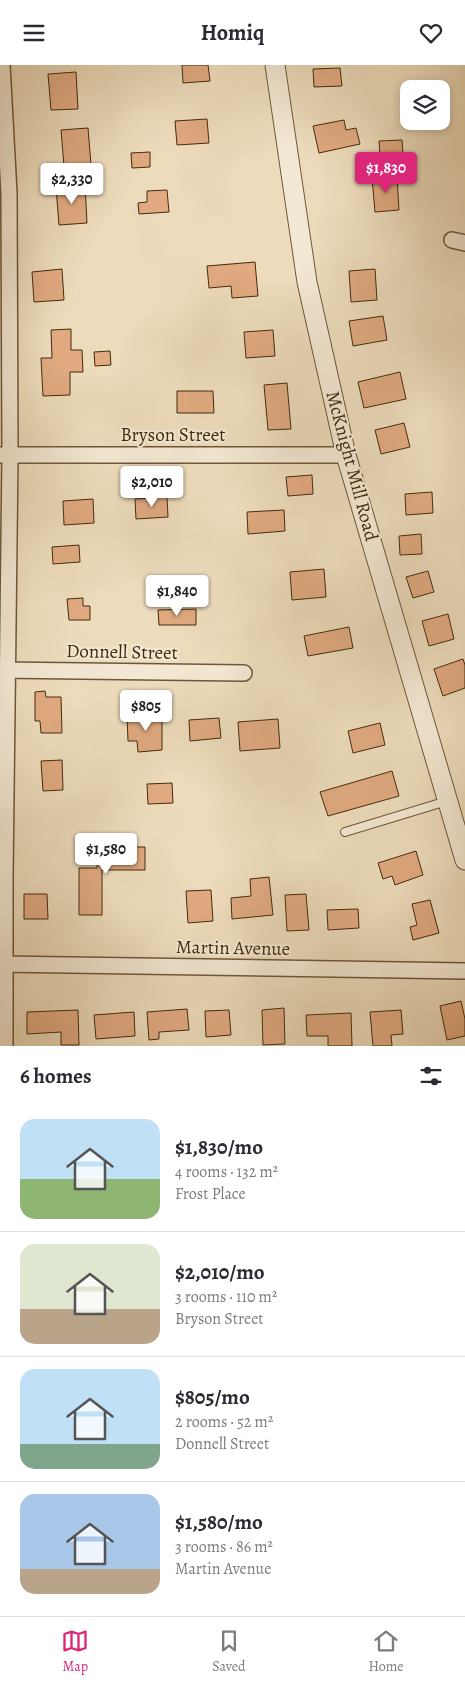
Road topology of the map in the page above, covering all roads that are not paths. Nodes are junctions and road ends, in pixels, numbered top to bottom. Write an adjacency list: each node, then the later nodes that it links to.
1 (2, 65): 4 (street)
2 (275, 65): 3 (street, McKnight Mill Road)
3 (346, 455): 4 (street, Bryson Street); 7 (street, McKnight Mill Road)
4 (5, 456): 5 (street)
5 (4, 670): 6 (street, Donnell Street); 10 (street)
6 (244, 673)
7 (448, 801): 8 (lane); 9 (street, McKnight Mill Road)
8 (345, 832)
9 (465, 859)
10 (3, 965): 11 (street, Martin Avenue); 12 (street)
11 (465, 971)
12 (5, 1046)

